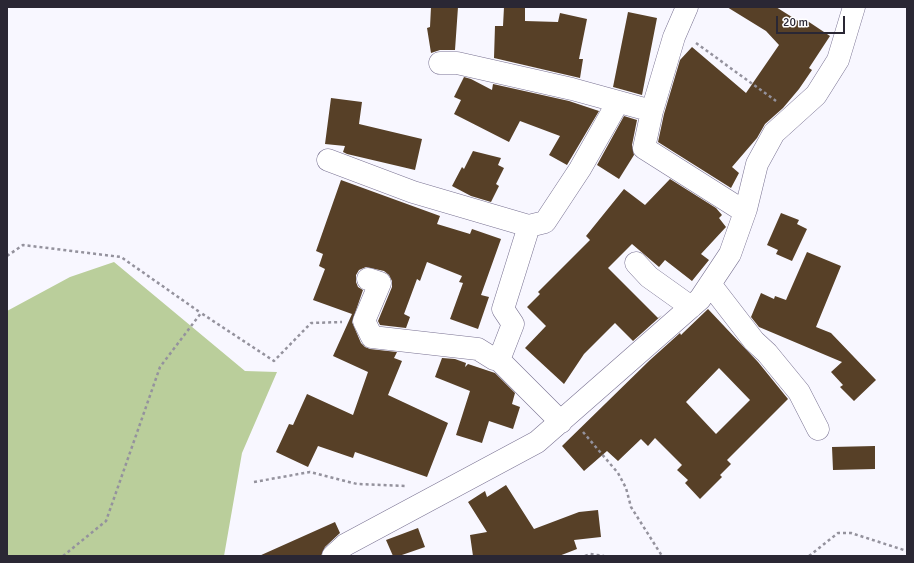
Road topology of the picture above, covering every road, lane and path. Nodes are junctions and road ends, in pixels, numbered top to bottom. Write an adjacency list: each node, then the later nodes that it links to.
1 (687, 7): 3 (street)
2 (854, 7): 7 (street)
3 (677, 30): 6 (street); 7 (path)
4 (440, 63): 5 (street)
5 (618, 102): 6 (street); 10 (street)
6 (652, 111): 9 (street)
7 (794, 115): 9 (street)
8 (328, 160): 10 (street)
9 (745, 212): 14 (street)
10 (529, 226): 18 (street)
11 (7, 256): 16 (path)
12 (636, 263): 15 (street)
13 (368, 279): 17 (street)
14 (710, 284): 15 (street); 20 (street)
15 (691, 307): 19 (street)
16 (201, 313): 17 (path); 24 (path)
17 (364, 321): 18 (street)
18 (499, 360): 19 (street)
19 (566, 418): 22 (street); 28 (path)
20 (818, 428)
21 (254, 482): 22 (path)
22 (436, 496): 25 (street)
23 (907, 551): 29 (path)
24 (63, 556)
25 (333, 556)
26 (585, 556): 27 (path)
27 (604, 556)
28 (662, 556)
29 (809, 556)

